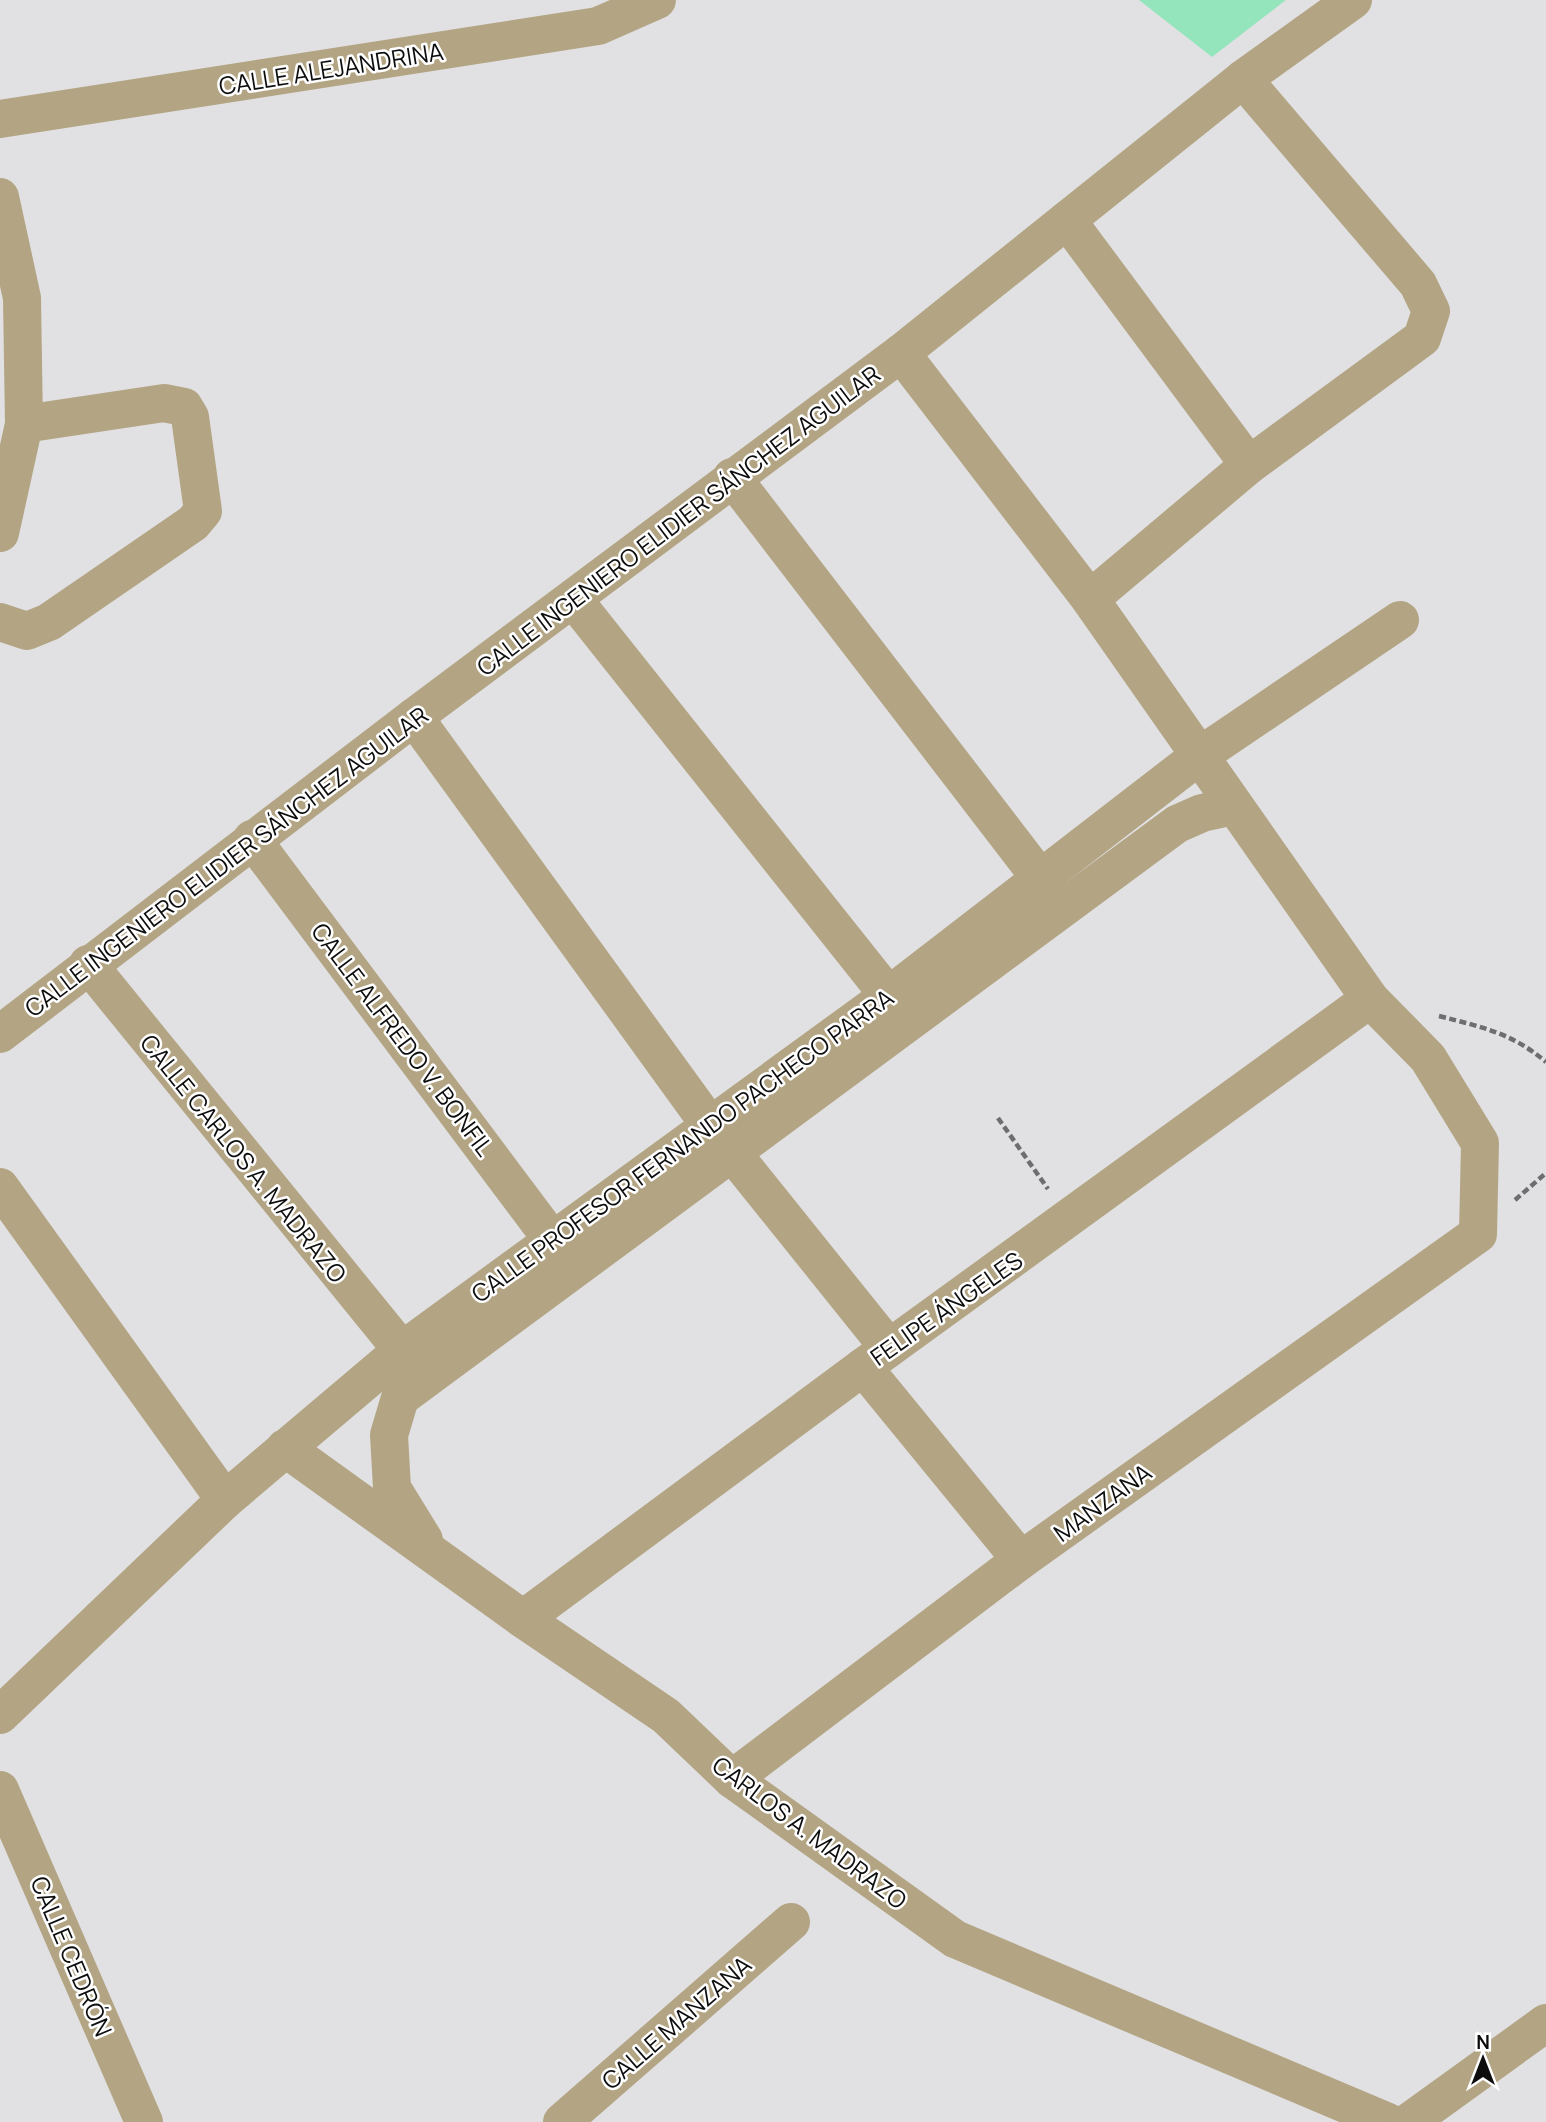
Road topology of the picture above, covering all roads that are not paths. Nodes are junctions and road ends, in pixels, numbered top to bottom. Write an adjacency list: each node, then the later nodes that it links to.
1 (657, 0): 4 (street, CALLE ALEJANDRINA)
2 (1353, 0): 3 (street, CALLE INGENIERO ELIDIER SÁNCHEZ AGUILAR)
3 (1244, 79): 6 (street, CALLE INGENIERO ELIDIER SÁNCHEZ AGUILAR); 9 (street)
4 (0, 119)
5 (0, 197): 8 (street)
6 (1067, 220): 7 (street, CALLE INGENIERO ELIDIER SÁNCHEZ AGUILAR); 9 (street)
7 (901, 353): 10 (street, CALLE INGENIERO ELIDIER SÁNCHEZ AGUILAR); 12 (street)
8 (24, 424): 11 (street); 15 (street)
9 (1249, 465): 12 (street)
10 (732, 477): 13 (street, CALLE INGENIERO ELIDIER SÁNCHEZ AGUILAR); 20 (street)
11 (0, 533)
12 (1090, 599): 17 (street)
13 (574, 600): 16 (street, CALLE INGENIERO ELIDIER SÁNCHEZ AGUILAR); 23 (street)
14 (1400, 620): 17 (street, CALLE PROFESOR FERNANDO PACHECO PARRA)
15 (0, 622)
16 (414, 717): 19 (street, CALLE INGENIERO ELIDIER SÁNCHEZ AGUILAR); 25 (street)
17 (1199, 756): 18 (street); 20 (street, CALLE PROFESOR FERNANDO PACHECO PARRA)
18 (1234, 806): 20 (street); 22 (street)
19 (252, 839): 21 (street, CALLE INGENIERO ELIDIER SÁNCHEZ AGUILAR); 27 (street, CALLE ALFREDO V. BONFIL)
20 (1052, 894): 23 (street, CALLE PROFESOR FERNANDO PACHECO PARRA)
21 (88, 964): 24 (street, CALLE INGENIERO ELIDIER SÁNCHEZ AGUILAR); 28 (street, CALLE CARLOS A. MADRAZO)
22 (1370, 999): 29 (street, FELIPE ÁNGELES); 34 (street, MANZANA)
23 (898, 1008): 25 (street, CALLE PROFESOR FERNANDO PACHECO PARRA)
24 (0, 1034)
25 (720, 1139): 27 (street, CALLE PROFESOR FERNANDO PACHECO PARRA); 29 (street)
26 (0, 1187): 32 (street)
27 (563, 1254): 28 (street, CALLE PROFESOR FERNANDO PACHECO PARRA); 30 (street)
28 (401, 1351): 30 (street, CALLE CARLOS A. MADRAZO); 31 (street, CALLE PROFESOR FERNANDO PACHECO PARRA)
29 (876, 1357): 34 (street); 35 (street, FELIPE ÁNGELES)
30 (426, 1379): 33 (street)
31 (285, 1448): 32 (street, CALLE PROFESOR FERNANDO PACHECO PARRA); 33 (street, CARLOS A. MADRAZO)
32 (225, 1500): 36 (street, CALLE PROFESOR FERNANDO PACHECO PARRA)
33 (435, 1556): 35 (street, CARLOS A. MADRAZO)
34 (1021, 1560): 37 (street, MANZANA)
35 (523, 1619): 37 (street, CARLOS A. MADRAZO)
36 (0, 1715)
37 (732, 1779): 44 (street, CARLOS A. MADRAZO)
38 (0, 1790): 42 (street, CALLE CEDRÓN)
39 (791, 1922): 43 (street, CALLE MANZANA)
40 (1546, 2023): 41 (street)
41 (1430, 2116)
42 (144, 2122)
43 (562, 2122)
44 (1388, 2122)

